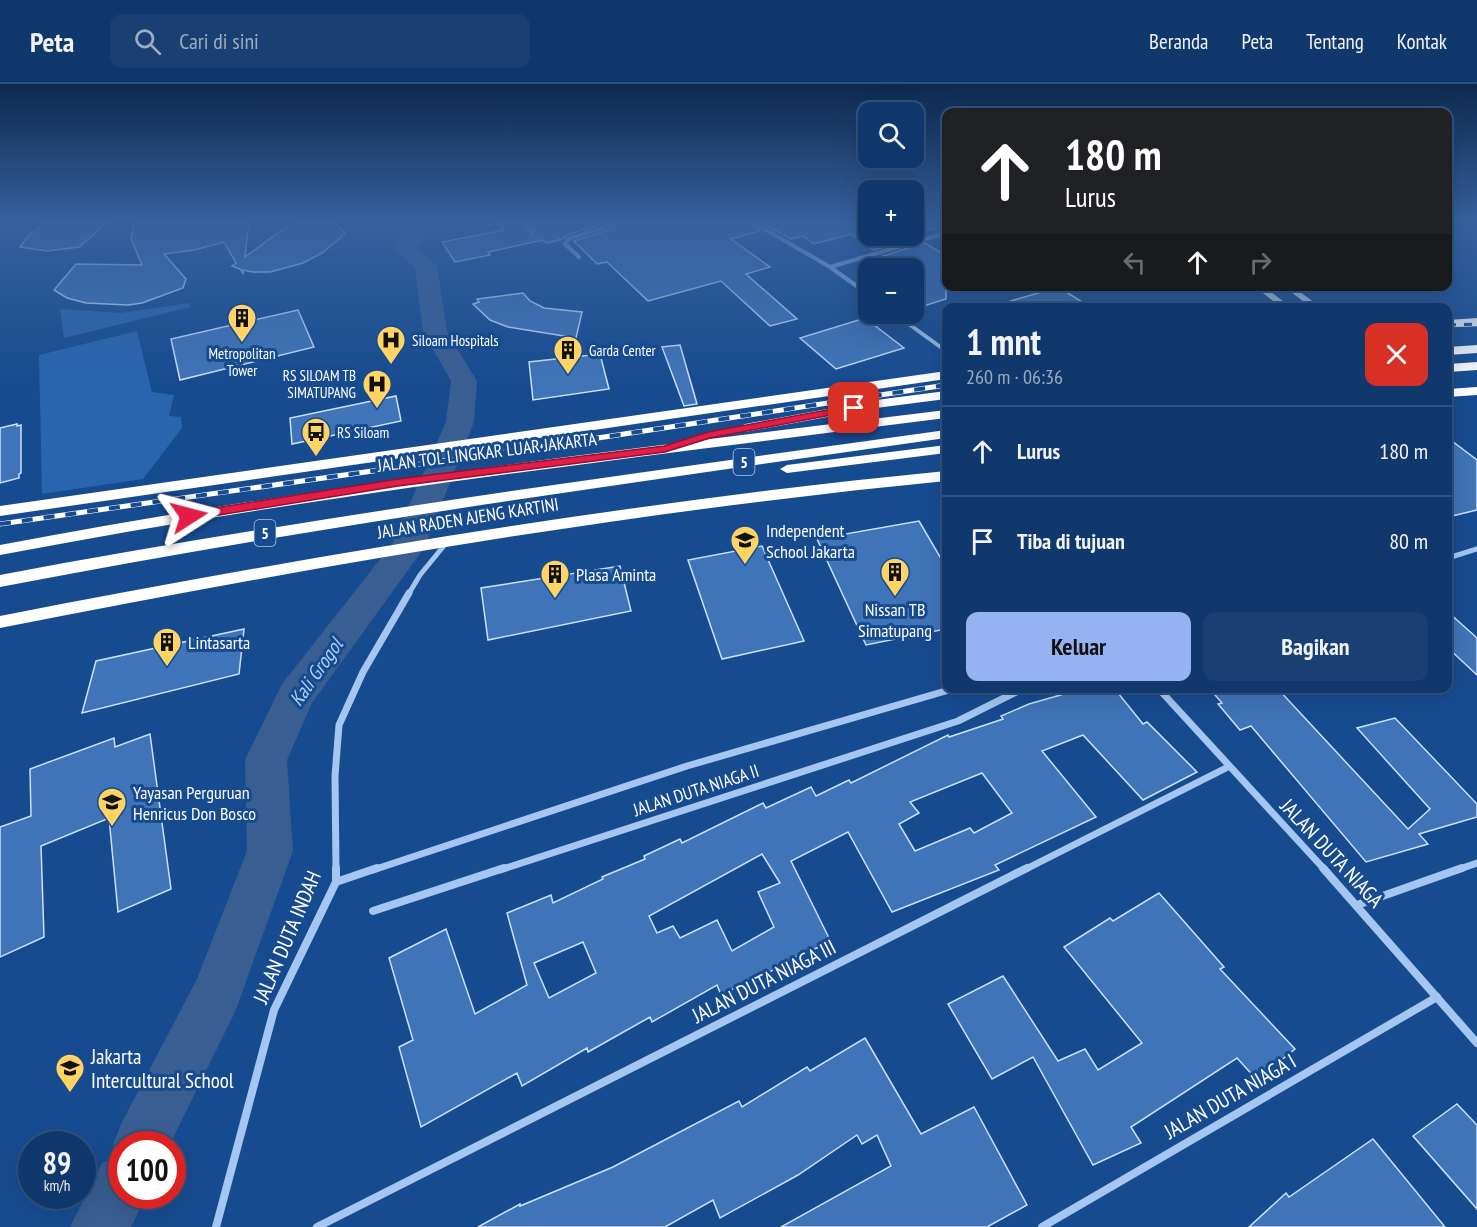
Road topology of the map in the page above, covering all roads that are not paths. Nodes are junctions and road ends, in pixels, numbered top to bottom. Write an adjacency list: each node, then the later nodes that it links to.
1 (840, 274): 2 (street)
2 (858, 287)
3 (1264, 291): 5 (main road)
4 (1293, 291): 6 (main road)
5 (1281, 303)
6 (1311, 303)
7 (1454, 322): 8 (highway)
8 (1477, 322)
9 (909, 324): 12 (street)
10 (1452, 331): 11 (highway)
11 (1477, 332)
12 (942, 348)
13 (1477, 349): 14 (highway)
14 (1452, 351)
15 (1477, 366): 16 (highway)
16 (1452, 369)
17 (942, 376): 27 (highway)
18 (1477, 391): 19 (highway)
19 (1452, 393)
20 (942, 396): 23 (highway)
21 (942, 414): 23 (highway, JALAN TOL LINGKAR LUAR JAKARTA / 5)
22 (942, 436): 26 (highway, 5)
23 (665, 449): 28 (highway, JALAN TOL LINGKAR LUAR JAKARTA / 5)
24 (942, 449): 26 (highway)
25 (942, 476): 29 (highway, JALAN RADEN AJENG KARTINI)
26 (543, 492): 33 (highway, 5)
27 (0, 512)
28 (115, 528): 31 (highway, JALAN TOL LINGKAR LUAR JAKARTA / 5); 33 (highway)
29 (441, 542): 35 (highway, JALAN RADEN AJENG KARTINI); 41 (street, JALAN DUTA INDAH)
30 (1477, 549): 32 (street)
31 (0, 550)
32 (1452, 557)
33 (106, 560): 34 (highway, 5)
34 (0, 581)
35 (0, 622)
36 (942, 692): 41 (street, JALAN DUTA NIAGA II)
37 (1014, 693): 43 (street, JALAN DUTA NIAGA II)
38 (1162, 693): 39 (street, JALAN DUTA NIAGA)
39 (1228, 767): 42 (street, JALAN DUTA NIAGA); 47 (street, JALAN DUTA NIAGA III)
40 (1477, 863): 42 (street)
41 (336, 882): 46 (street, JALAN DUTA INDAH)
42 (1357, 905): 44 (street, JALAN DUTA NIAGA)
43 (373, 911)
44 (1437, 997): 45 (street, JALAN DUTA NIAGA); 48 (street, JALAN DUTA NIAGA I)
45 (1477, 1043)
46 (216, 1227)
47 (317, 1227)
48 (1042, 1227)

